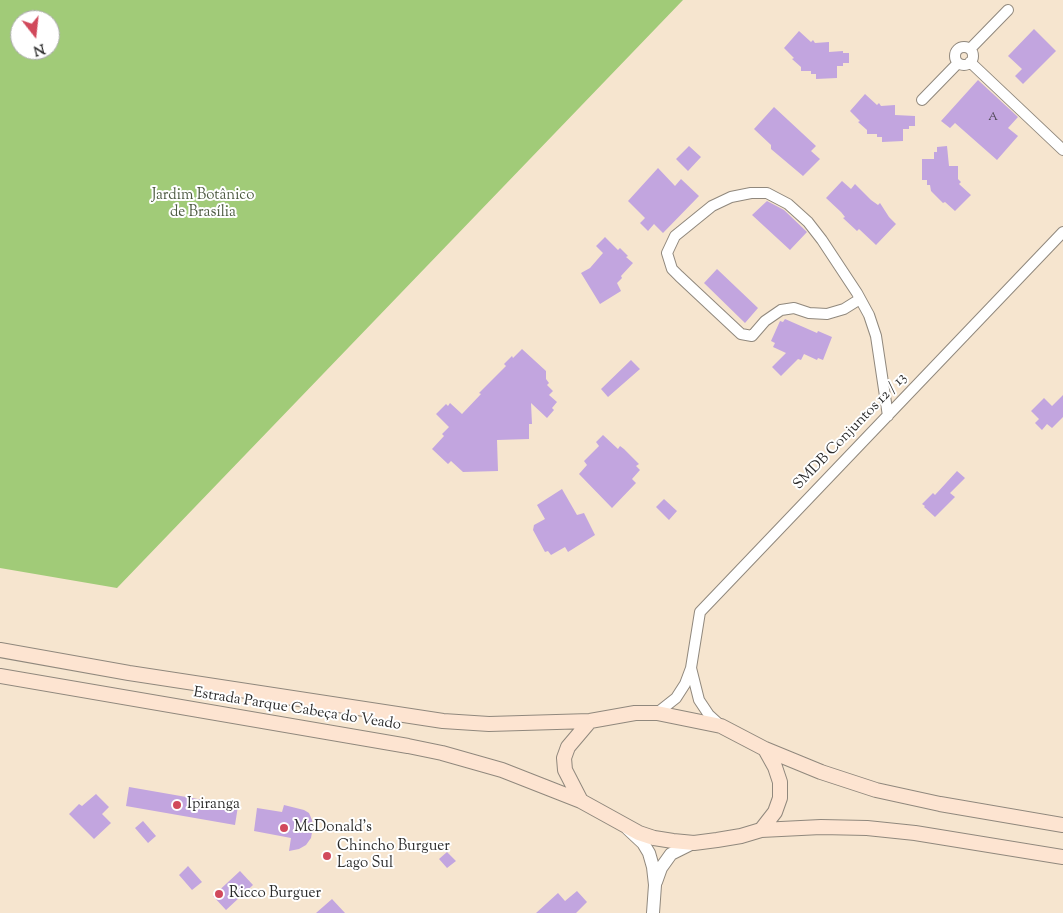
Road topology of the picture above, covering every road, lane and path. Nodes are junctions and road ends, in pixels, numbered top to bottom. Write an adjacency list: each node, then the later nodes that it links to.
1 (1008, 10): 2 (street)
2 (970, 49): 3 (street); 4 (street)
3 (958, 62): 4 (street); 5 (street)
4 (970, 62): 6 (street)
5 (922, 100)
6 (1063, 150)
7 (1063, 232): 9 (street, SMDB Conjuntos 12 / 13)
8 (860, 299): 8 (street); 9 (street)
9 (888, 416): 11 (street, SMDB Conjuntos 12 / 13)
10 (0, 650): 14 (main road, Estrada Parque Cabeça do Veado)
11 (691, 668): 13 (street, SMDB Conjuntos 12 / 13); 15 (street, SMDB Conjuntos 12 / 13)
12 (0, 676): 17 (main road, Estrada Parque Cabeça do Veado)
13 (657, 713): 14 (main road); 15 (main road)
14 (590, 721): 17 (main road)
15 (721, 726): 16 (main road)
16 (765, 750): 18 (main road); 20 (main road)
17 (581, 802): 19 (main road)
18 (1063, 825)
19 (626, 827): 21 (main road); 23 (street)
20 (761, 830): 21 (main road); 22 (main road)
21 (694, 843): 23 (street)
22 (1063, 857)
23 (655, 885): 24 (street)
24 (653, 913)

